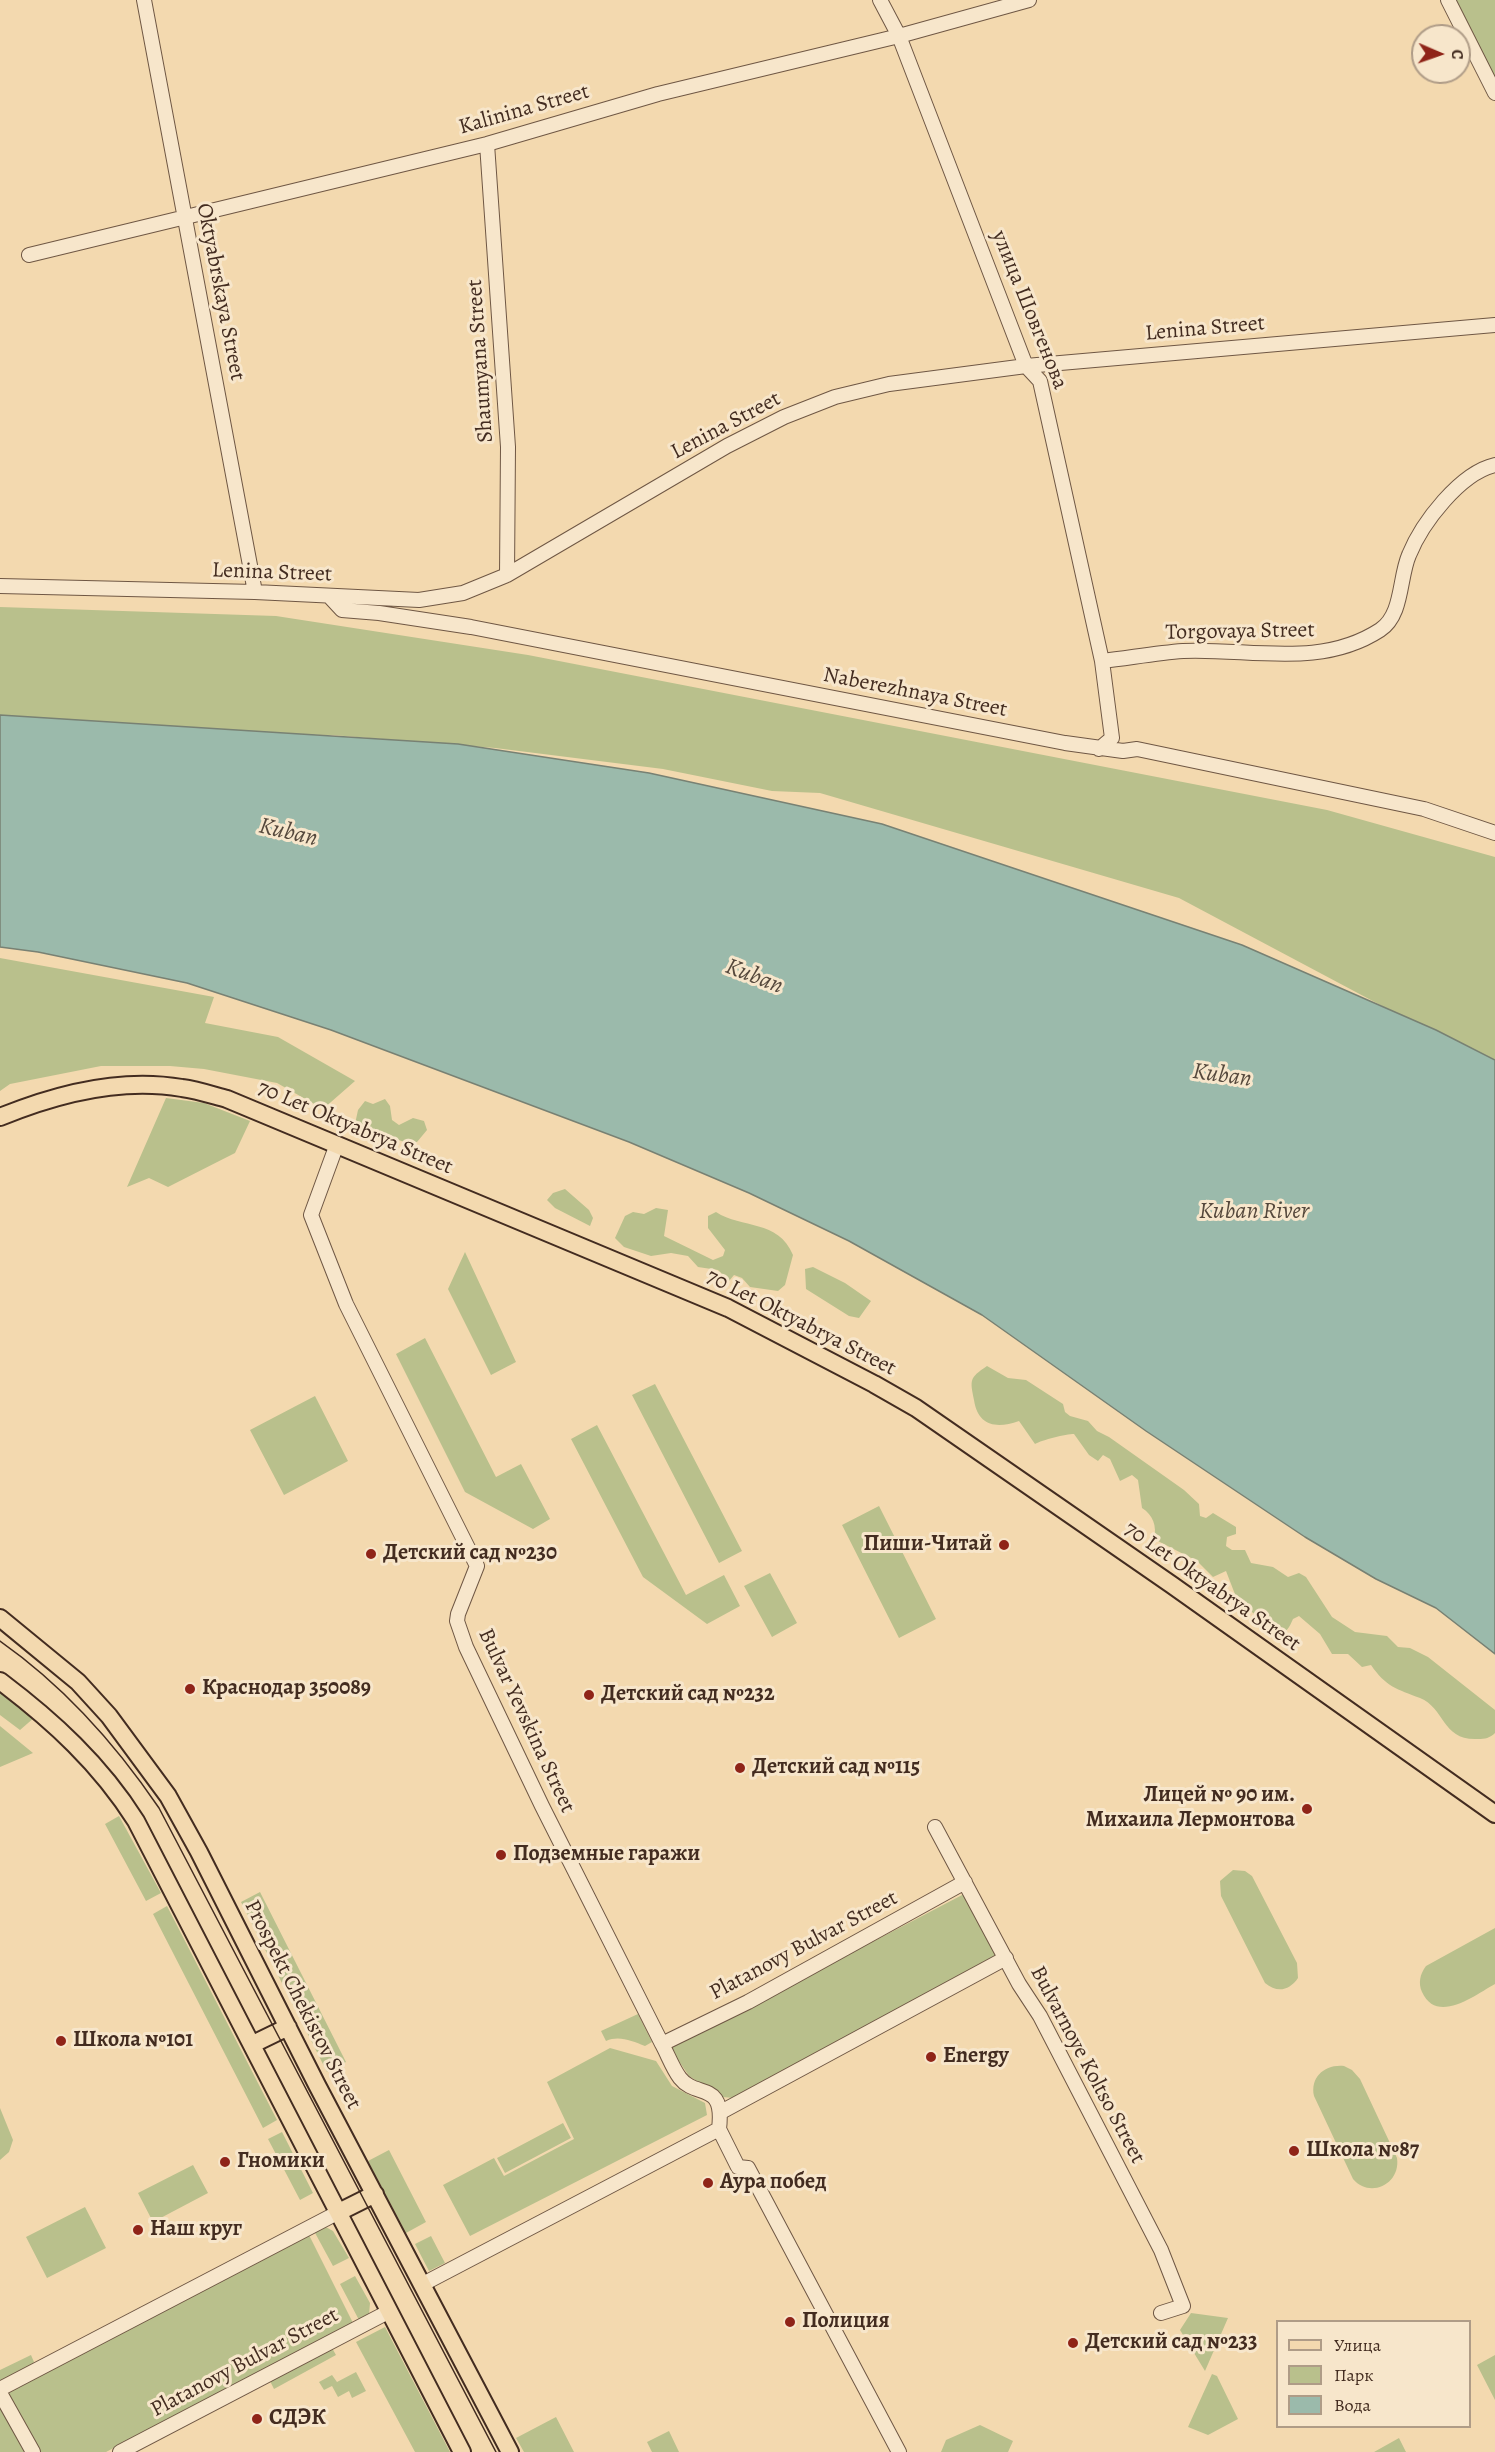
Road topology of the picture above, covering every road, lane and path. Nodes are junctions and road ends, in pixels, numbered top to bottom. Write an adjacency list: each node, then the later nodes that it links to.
1 (144, 0): 9 (street, Oktyabrskaya Street)
2 (880, 0): 6 (street, улица Шовгенова)
3 (1029, 0): 5 (street, Kalinina Street)
4 (1448, 0): 7 (street)
5 (997, 4): 6 (street, Kalinina Street)
6 (899, 36): 8 (street, Kalinina Street); 12 (street, улица Шовгенова)
7 (1495, 93)
8 (486, 144): 9 (street, Kalinina Street); 14 (street, Shaumyana Street)
9 (185, 216): 10 (street, Kalinina Street); 16 (street, Oktyabrskaya Street)
10 (29, 255)
11 (1495, 325): 12 (street, Lenina Street)
12 (1026, 366): 14 (street, Lenina Street); 18 (street, улица Шовгенова)
13 (1495, 465): 18 (street, Torgovaya Street)
14 (507, 575): 17 (street, Lenina Street)
15 (0, 586): 16 (street, Lenina Street)
16 (255, 592): 17 (street, Lenina Street)
17 (329, 596): 20 (street, Naberezhnaya Street)
18 (1102, 661): 19 (street, улица Шовгенова)
19 (1112, 738): 20 (street); 21 (street)
20 (1099, 749): 21 (street, Naberezhnaya Street)
21 (1137, 749): 22 (street, Naberezhnaya Street)
22 (1495, 833)
23 (0, 1117): 24 (main road, 70 Let Oktyabrya Street)
24 (337, 1144): 27 (main road, 70 Let Oktyabrya Street); 33 (street, Bulvar Yevskina Street)
25 (0, 1618): 31 (main road, Prospekt Chekistov Street)
26 (0, 1681): 32 (main road)
27 (1495, 1814)
28 (935, 1827): 29 (street, Bulvarnoye Koltso Street)
29 (965, 1882): 30 (street, Bulvarnoye Koltso Street); 33 (street, Platanovy Bulvar Street)
30 (1006, 1958): 34 (street); 40 (street, Bulvarnoye Koltso Street)
31 (288, 2027): 32 (main road); 36 (main road, Prospekt Chekistov Street)
32 (253, 2044): 37 (main road)
33 (662, 2044): 34 (street, Bulvar Yevskina Street)
34 (721, 2112): 35 (street)
35 (719, 2129): 38 (street); 46 (street)
36 (375, 2194): 37 (main road); 38 (main road, Prospekt Chekistov Street)
37 (339, 2212): 39 (main road); 41 (street)
38 (423, 2284): 45 (main road, Prospekt Chekistov Street)
39 (388, 2312): 43 (street, Platanovy Bulvar Street); 44 (main road)
40 (1161, 2313)
41 (0, 2391): 42 (street)
42 (33, 2452)
43 (120, 2452)
44 (462, 2452)
45 (510, 2452)
46 (899, 2452)

